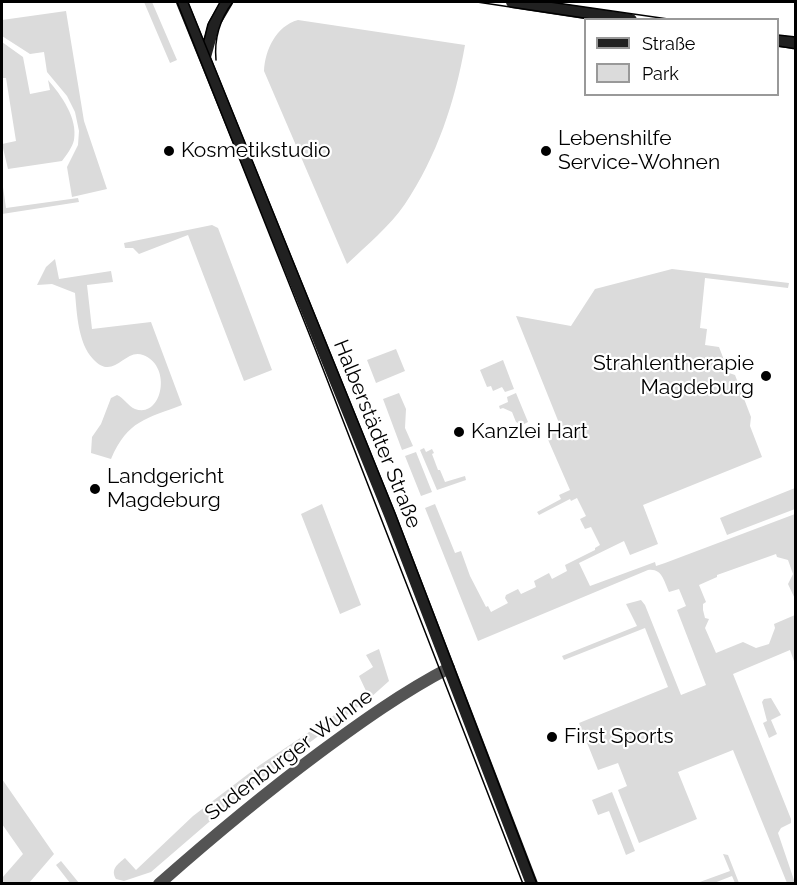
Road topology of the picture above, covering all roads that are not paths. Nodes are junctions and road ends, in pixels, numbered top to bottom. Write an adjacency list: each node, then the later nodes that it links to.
1 (182, 2): 7 (main road, Halberstädter Straße)
2 (227, 2): 7 (main road)
3 (512, 2): 4 (main road)
4 (618, 18)
5 (779, 41): 6 (main road)
6 (795, 44)
7 (205, 57): 8 (main road, Halberstädter Straße)
8 (449, 668): 9 (street, Sudenburger Wuhne); 10 (main road, Halberstädter Straße)
9 (159, 884)
10 (532, 884)

